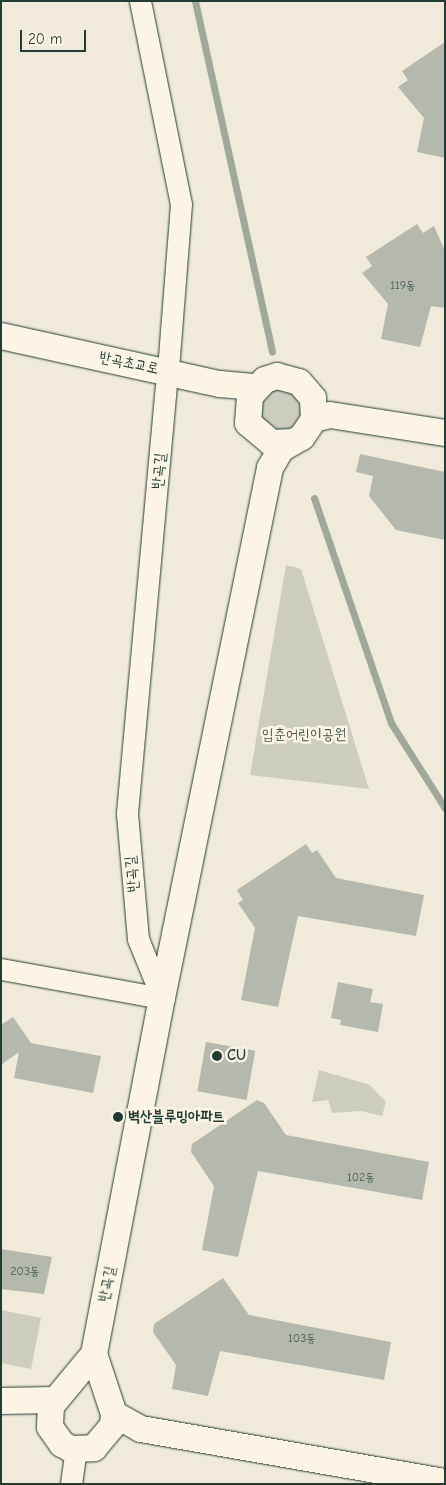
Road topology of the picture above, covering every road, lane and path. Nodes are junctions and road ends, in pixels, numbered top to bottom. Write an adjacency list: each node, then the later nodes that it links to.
1 (140, 1): 4 (street, 반곡길)
2 (1, 336): 4 (street, 반곡초교로)
3 (1, 355): 4 (street, 반곡초교로)
4 (167, 378): 5 (street, 반곡초교로); 12 (street, 반곡길)
5 (251, 397): 6 (street); 8 (street)
6 (313, 408): 7 (street); 9 (street)
7 (445, 433)
8 (262, 438): 9 (street); 10 (street)
9 (293, 442): 10 (street)
10 (270, 468): 12 (street)
11 (1, 969): 12 (street)
12 (162, 998): 13 (street, 반곡길)
13 (94, 1354): 14 (street); 16 (street)
14 (60, 1395): 15 (street); 16 (street); 18 (street)
15 (1, 1401)
16 (109, 1415): 19 (street); 20 (street)
17 (1, 1418): 18 (street)
18 (50, 1427): 19 (street)
19 (76, 1450): 21 (street)
20 (445, 1482)
21 (71, 1484)

